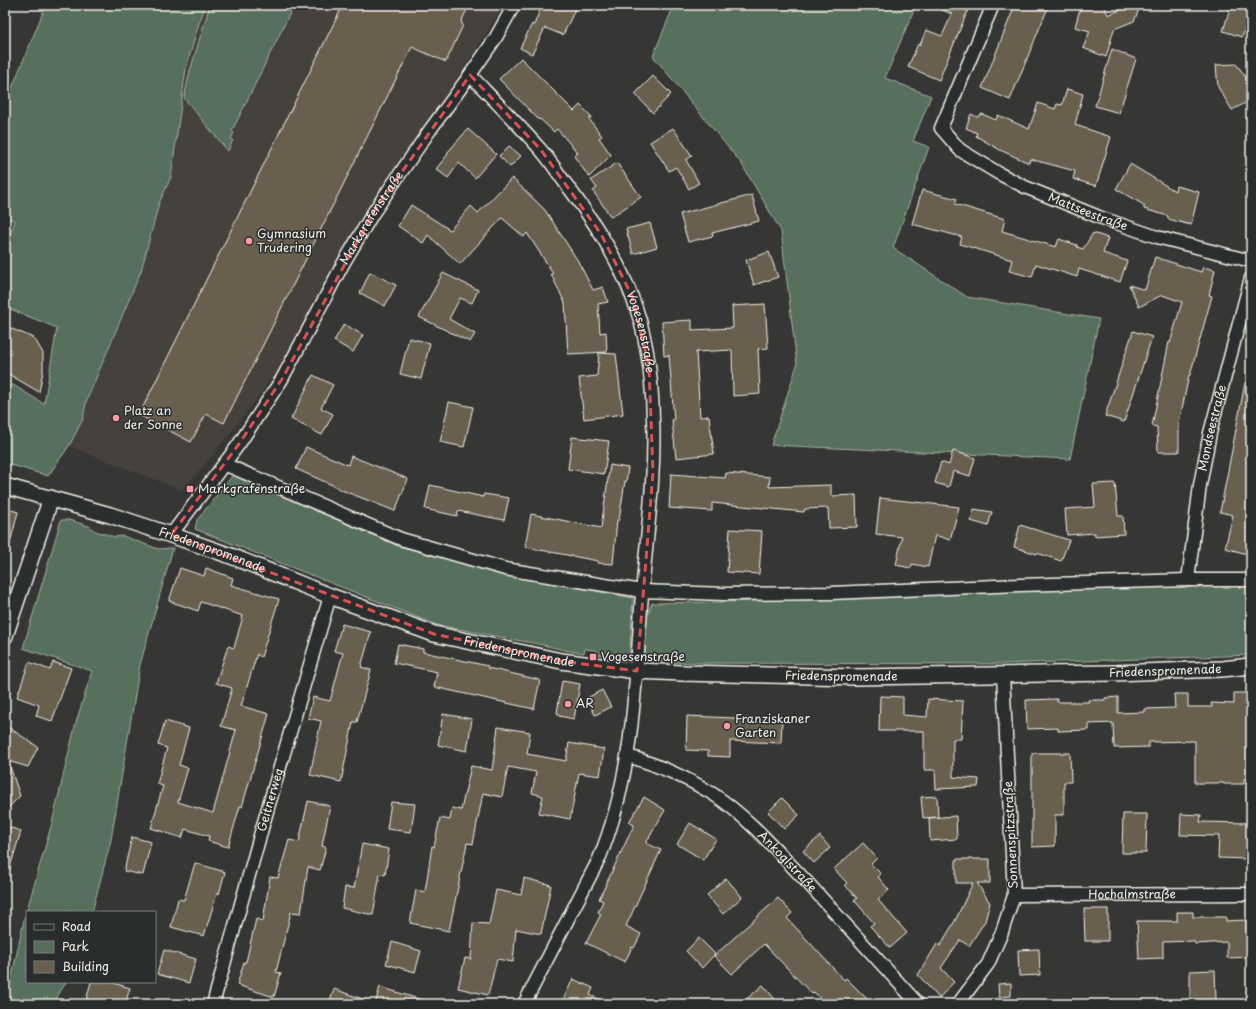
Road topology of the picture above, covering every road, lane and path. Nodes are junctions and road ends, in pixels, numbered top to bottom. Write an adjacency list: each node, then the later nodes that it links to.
1 (514, 5): 3 (street, Markgrafenstraße)
2 (993, 5): 4 (street, Mattseestraße)
3 (470, 75): 6 (street, Markgrafenstraße); 12 (street, Vogesenstraße)
4 (1251, 262)
5 (1251, 278): 10 (street, Mondseestraße)
6 (224, 464): 9 (street, Markgrafenstraße); 12 (street)
7 (5, 486): 8 (street, Friedenspromenade)
8 (51, 498): 9 (street, Friedenspromenade); 14 (street)
9 (171, 535): 13 (street, Friedenspromenade)
10 (1188, 580): 11 (street); 12 (street)
11 (1251, 580)
12 (642, 591): 16 (street, Vogesenstraße)
13 (330, 596): 16 (street, Friedenspromenade); 21 (street, Geitnerweg)
14 (5, 636)
15 (1251, 666): 17 (street, Friedenspromenade)
16 (637, 671): 17 (street, Friedenspromenade); 18 (street, Vogesenstraße)
17 (1003, 676): 20 (street, Sonnenspitzstraße)
18 (628, 756): 22 (street, Vogesenstraße); 23 (street, Ankoglstraße)
19 (1251, 894): 20 (street, Hochalmstraße)
20 (1014, 895): 24 (street, Sonnenspitzstraße)
21 (213, 1004)
22 (524, 1004)
23 (918, 1004)
24 (958, 1004)

